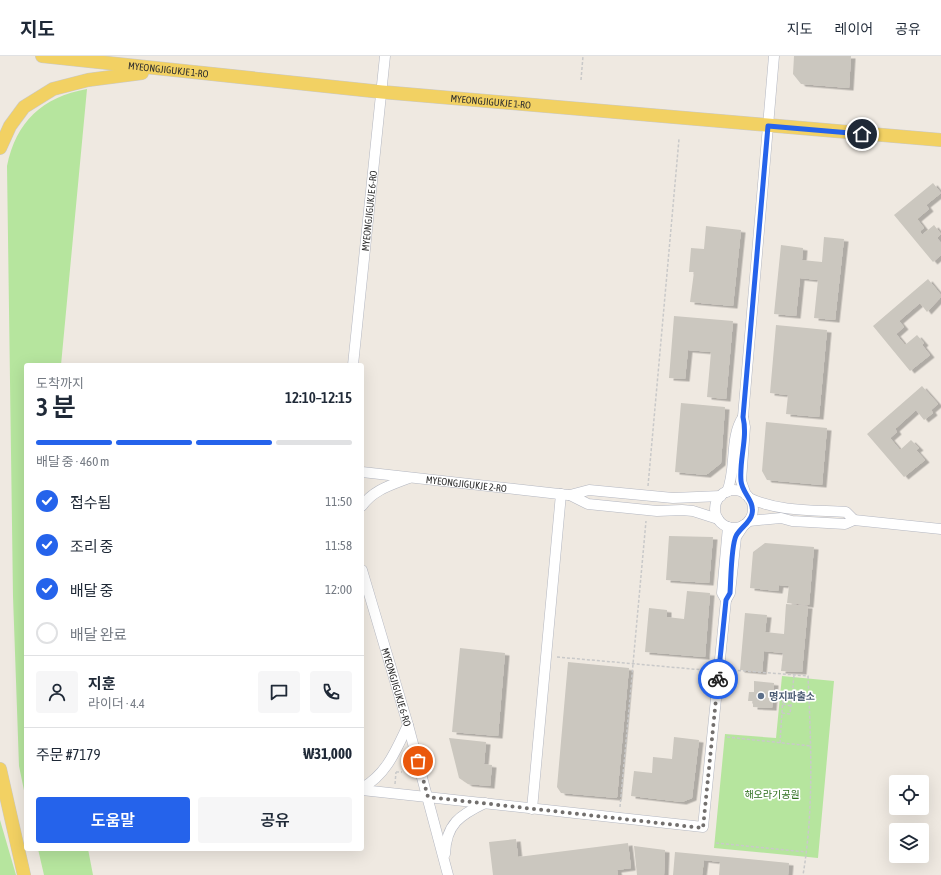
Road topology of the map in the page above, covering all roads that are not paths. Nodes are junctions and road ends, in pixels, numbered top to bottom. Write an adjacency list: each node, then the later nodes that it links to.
1 (42, 56): 5 (main road, MYEONGJIGUKJE 1-RO)
2 (103, 56): 5 (main road)
3 (385, 56): 7 (street, MYEONGJIGUKJE 6-RO)
4 (774, 56): 8 (street)
5 (124, 66): 6 (main road, MYEONGJIGUKJE 1-RO)
6 (166, 70): 7 (main road, MYEONGJIGUKJE 1-RO); 10 (main road)
7 (382, 92): 8 (main road, MYEONGJIGUKJE 1-RO); 11 (street, MYEONGJIGUKJE 6-RO)
8 (768, 126): 9 (main road, MYEONGJIGUKJE 1-RO); 12 (street)
9 (941, 140)
10 (0, 148)
11 (353, 363)
12 (743, 417): 16 (street); 17 (street)
13 (364, 472): 14 (street, MYEONGJIGUKJE 2-RO)
14 (412, 477): 15 (street, MYEONGJIGUKJE 2-RO); 18 (street)
15 (566, 494): 16 (street, MYEONGJIGUKJE 2-RO); 19 (street, MYEONGJIGUKJE 2-RO); 32 (street)
16 (724, 494): 17 (street); 19 (street)
17 (748, 497): 20 (street); 21 (street)
18 (364, 503)
19 (718, 520): 22 (street)
20 (854, 520): 21 (street); 23 (street)
21 (747, 523): 22 (street); 25 (street)
22 (728, 527): 25 (street)
23 (941, 529)
24 (364, 577): 26 (street, MYEONGJIGUKJE 6-RO)
25 (726, 600): 32 (street)
26 (408, 725): 28 (street); 30 (street, MYEONGJIGUKJE 6-RO)
27 (0, 769): 34 (main road)
28 (364, 788)
29 (364, 789): 30 (street)
30 (428, 797): 31 (street); 33 (street, MYEONGJIGUKJE 6-RO)
31 (485, 803): 32 (street); 33 (street)
32 (532, 809)
33 (447, 872)
34 (24, 875)

